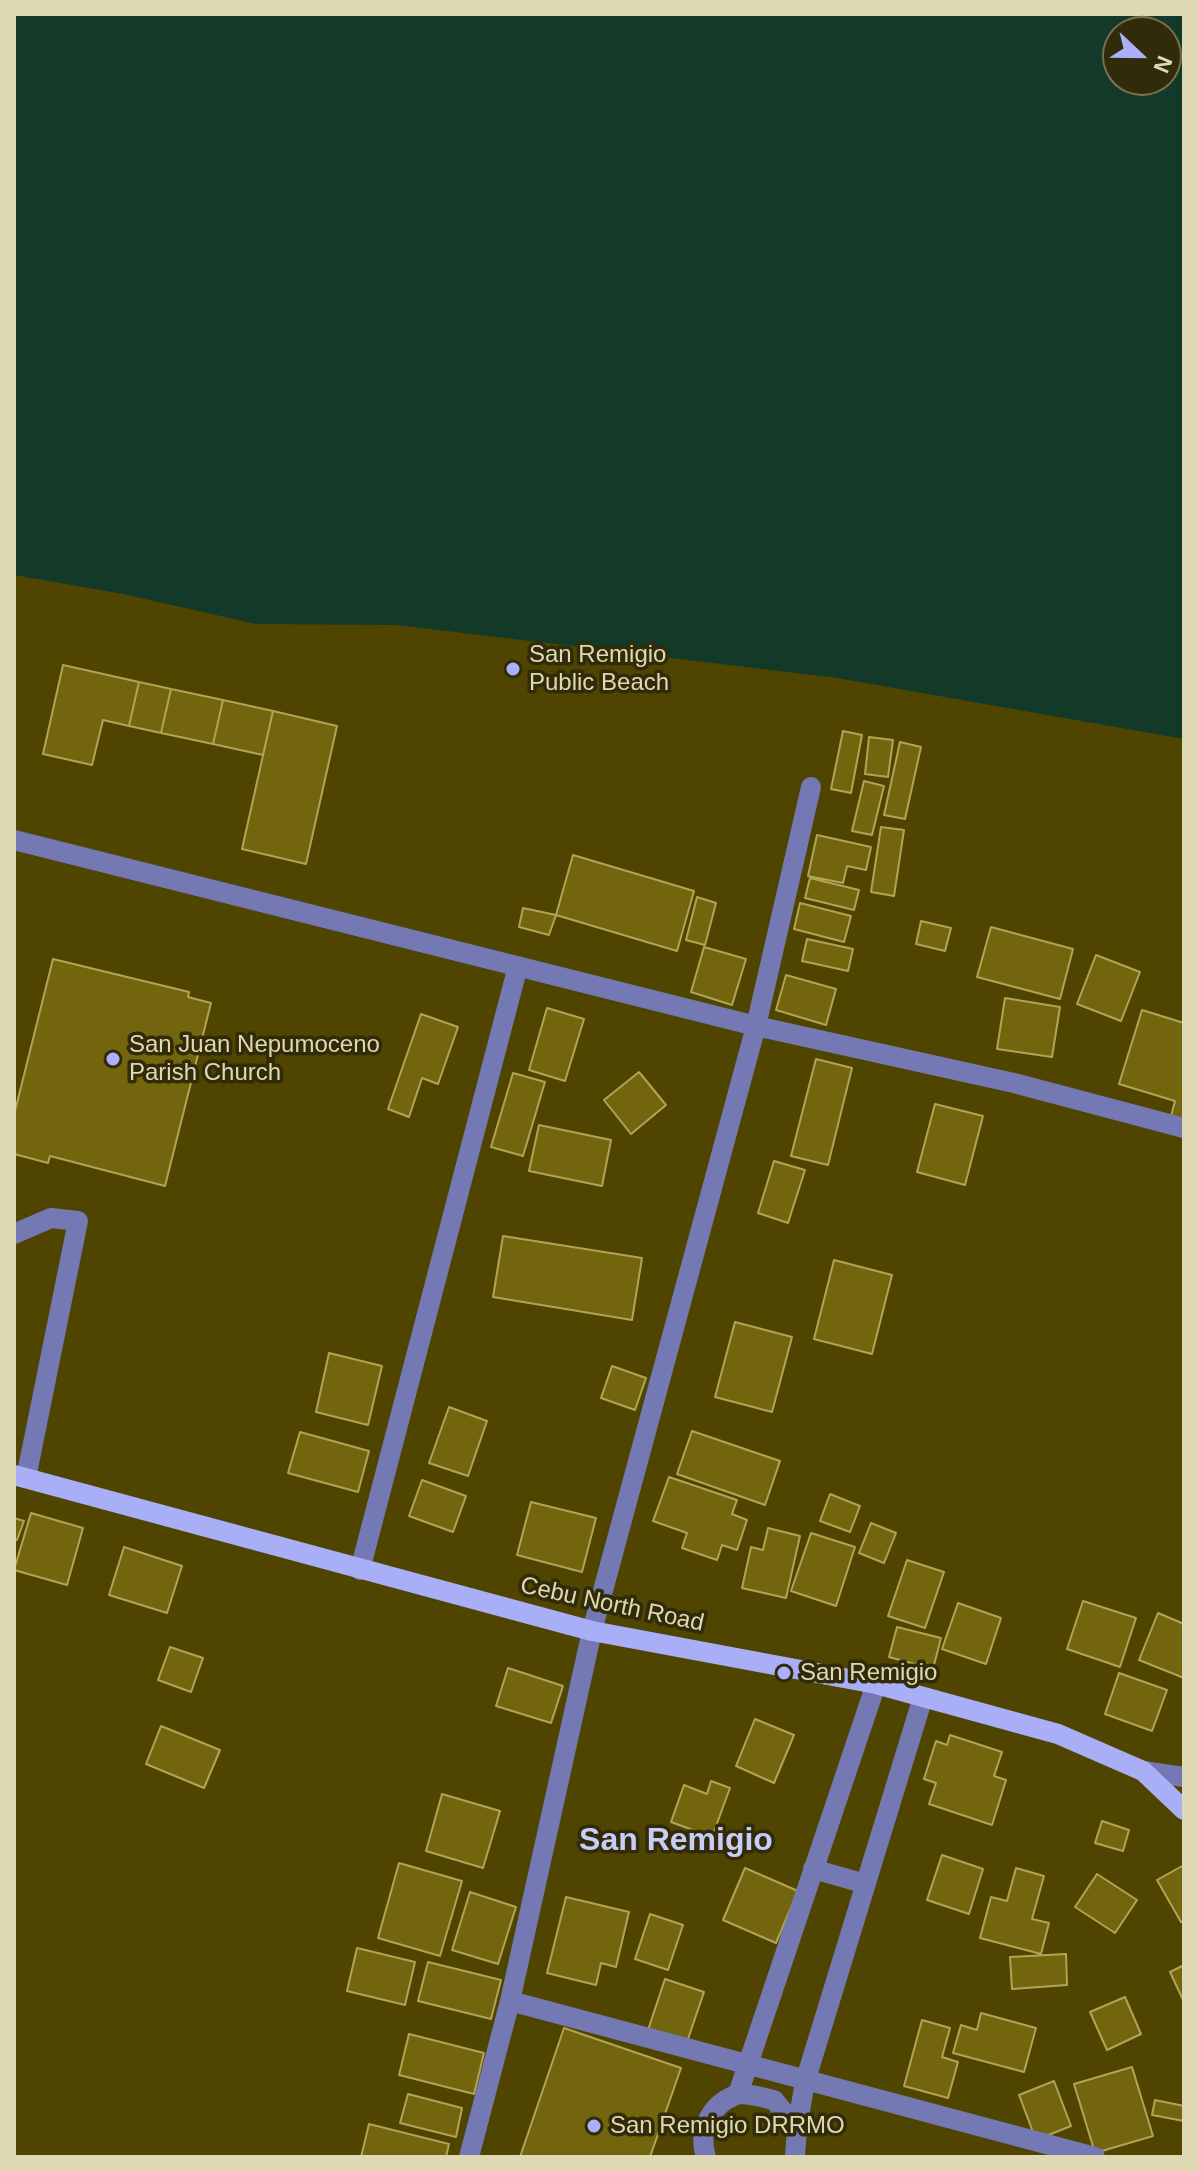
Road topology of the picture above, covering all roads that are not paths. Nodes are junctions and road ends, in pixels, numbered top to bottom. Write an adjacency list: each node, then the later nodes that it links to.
1 (811, 787): 4 (street)
2 (14, 840): 3 (street)
3 (518, 966): 4 (street); 8 (street)
4 (756, 1026): 5 (street); 9 (street)
5 (1184, 1128)
6 (14, 1234): 7 (street)
7 (20, 1476): 8 (main road, Cebu North Road)
8 (360, 1570): 9 (main road, Cebu North Road)
9 (592, 1631): 10 (main road, Cebu North Road); 17 (street)
10 (876, 1684): 11 (main road, Cebu North Road); 15 (street)
11 (923, 1697): 12 (main road, Cebu North Road); 16 (street)
12 (1143, 1771): 13 (street); 14 (main road, Cebu North Road)
13 (1184, 1777)
14 (1184, 1810)
15 (813, 1869): 16 (street); 18 (street)
16 (866, 1884): 19 (street)
17 (510, 2001): 18 (street); 22 (street)
18 (746, 2067): 19 (street); 20 (street)
19 (805, 2082): 21 (street); 25 (street)
20 (738, 2094): 21 (street); 23 (street)
21 (797, 2128): 24 (street)
22 (469, 2157)
23 (706, 2157)
24 (795, 2157)
25 (1095, 2157)

